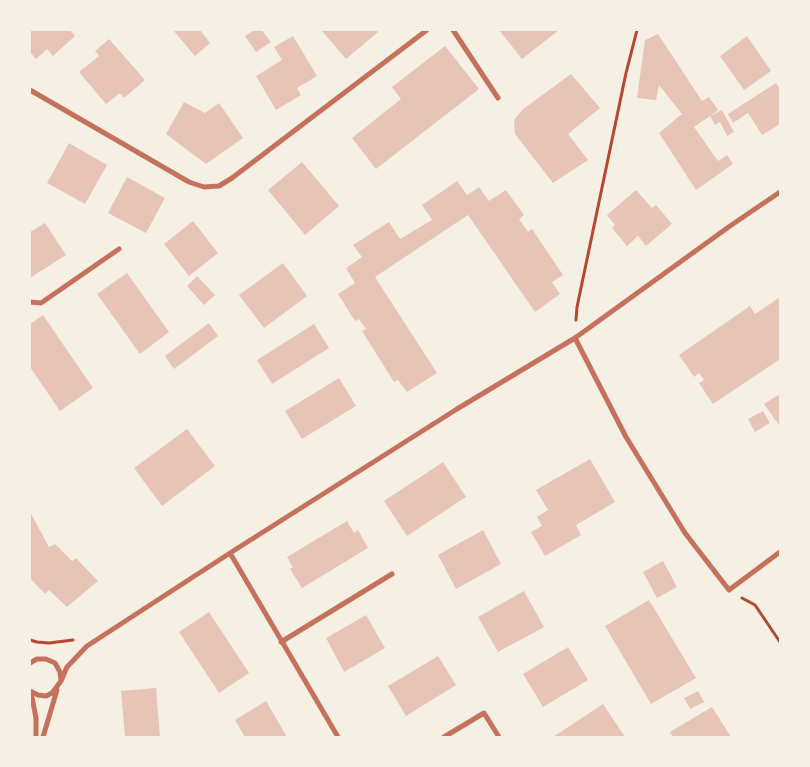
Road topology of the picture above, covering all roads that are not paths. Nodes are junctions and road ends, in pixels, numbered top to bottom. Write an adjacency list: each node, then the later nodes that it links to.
1 (427, 30): 3 (street)
2 (453, 30): 4 (street)
3 (30, 90)
4 (498, 98)
5 (780, 192): 8 (street)
6 (119, 249): 7 (street)
7 (30, 302)
8 (575, 338): 9 (street); 10 (street)
9 (780, 552)
10 (230, 553): 12 (street); 14 (street)
11 (392, 574): 12 (street)
12 (281, 642): 19 (street)
13 (30, 663): 14 (street)
14 (61, 681): 15 (street)
15 (58, 688): 16 (street); 18 (street)
16 (31, 692): 17 (street)
17 (36, 737)
18 (43, 737)
19 (338, 737)
20 (444, 737): 21 (street)
21 (499, 737)

